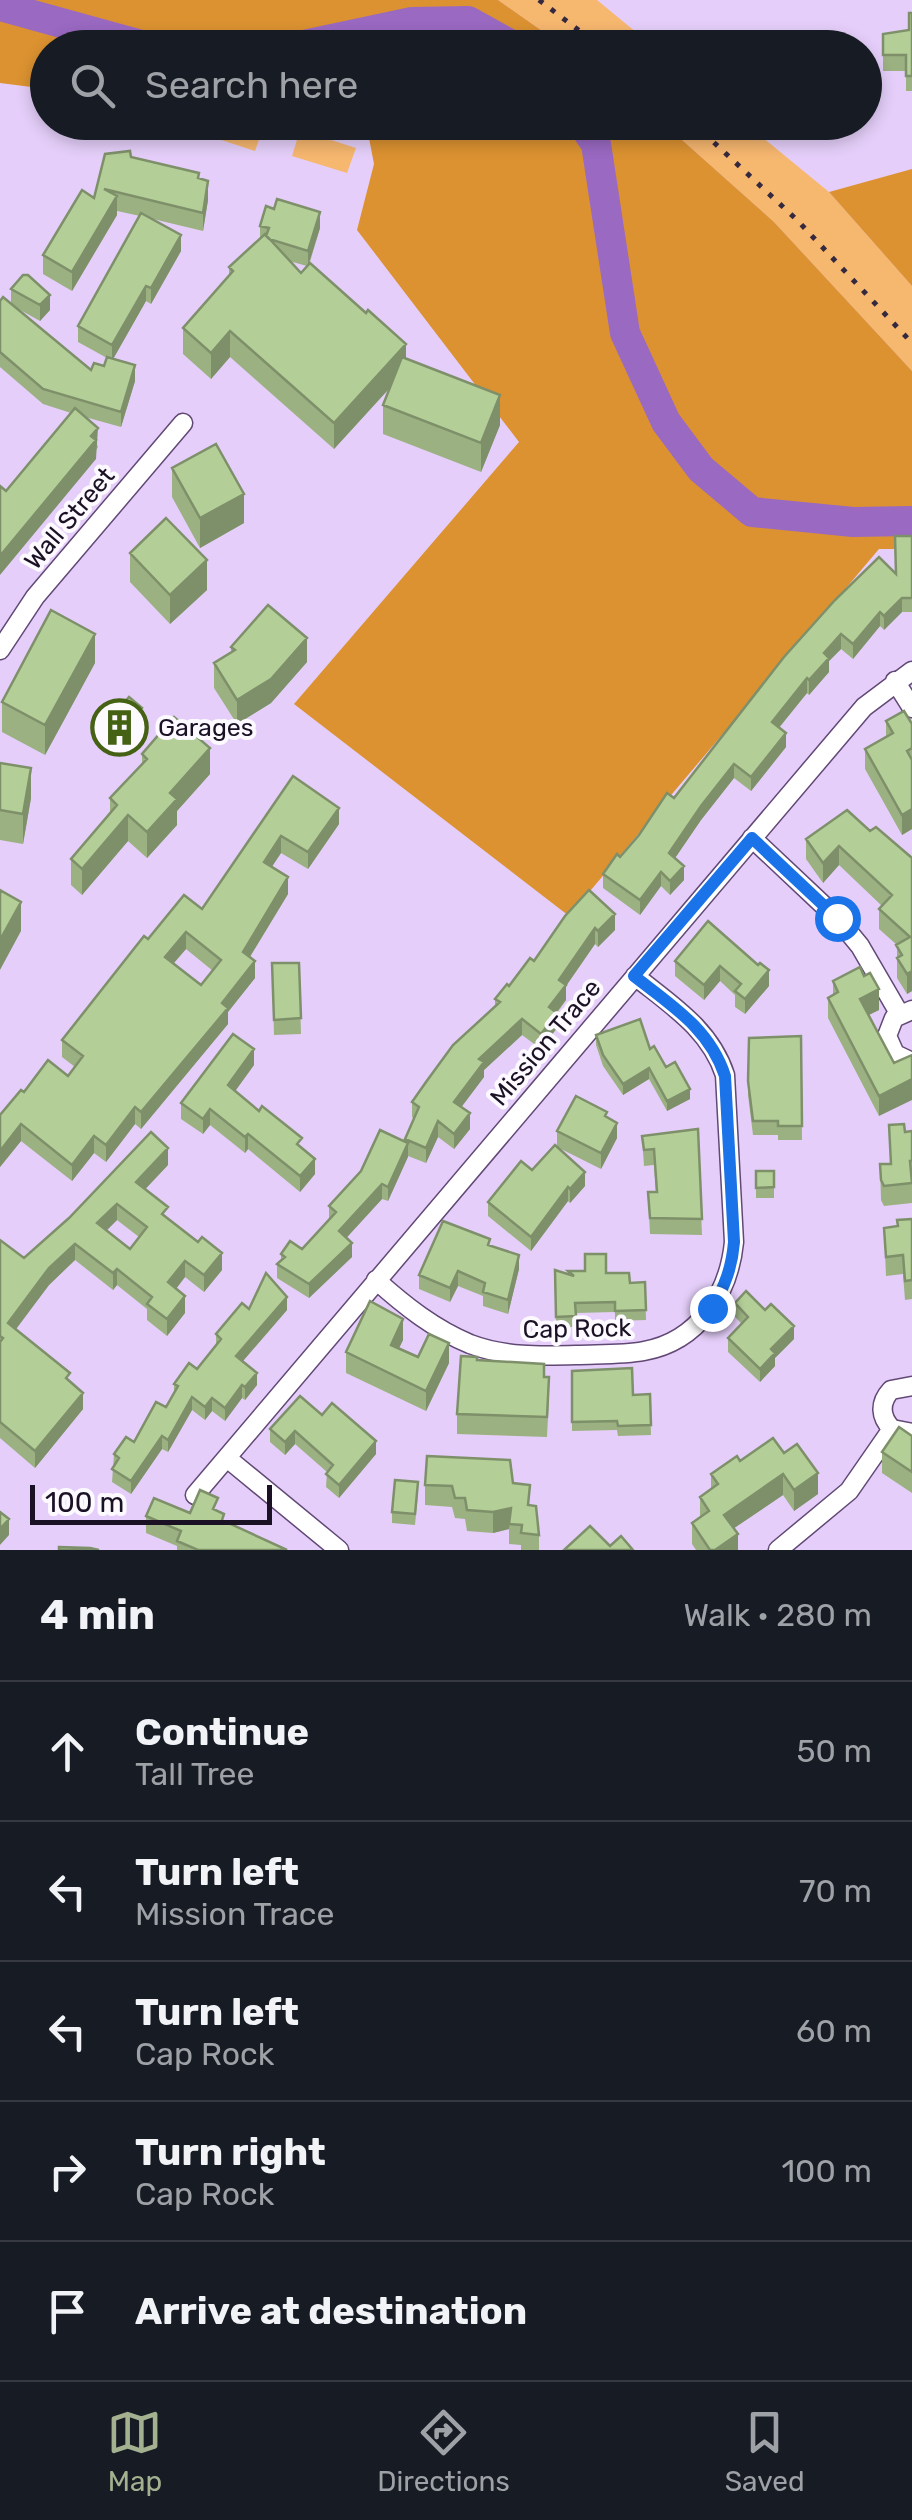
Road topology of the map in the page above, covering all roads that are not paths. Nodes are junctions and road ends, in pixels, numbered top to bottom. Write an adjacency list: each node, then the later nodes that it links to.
1 (183, 423): 2 (street, Wall Street)
2 (0, 650)
3 (912, 672): 4 (street, Mission Trace)
4 (894, 681): 5 (street); 6 (street, Mission Trace)
5 (912, 708)
6 (752, 838): 7 (street, Mission Trace); 8 (street)
7 (634, 976): 10 (street, Mission Trace); 10 (street, Cap Rock)
8 (906, 1011): 9 (street)
9 (912, 1062)
10 (376, 1280): 14 (street, Mission Trace)
11 (912, 1386): 12 (street)
12 (892, 1429): 13 (street); 17 (street)
13 (912, 1433)
14 (226, 1458): 15 (street, Mission Trace); 16 (street)
15 (195, 1495)
16 (339, 1550)
17 (778, 1550)

